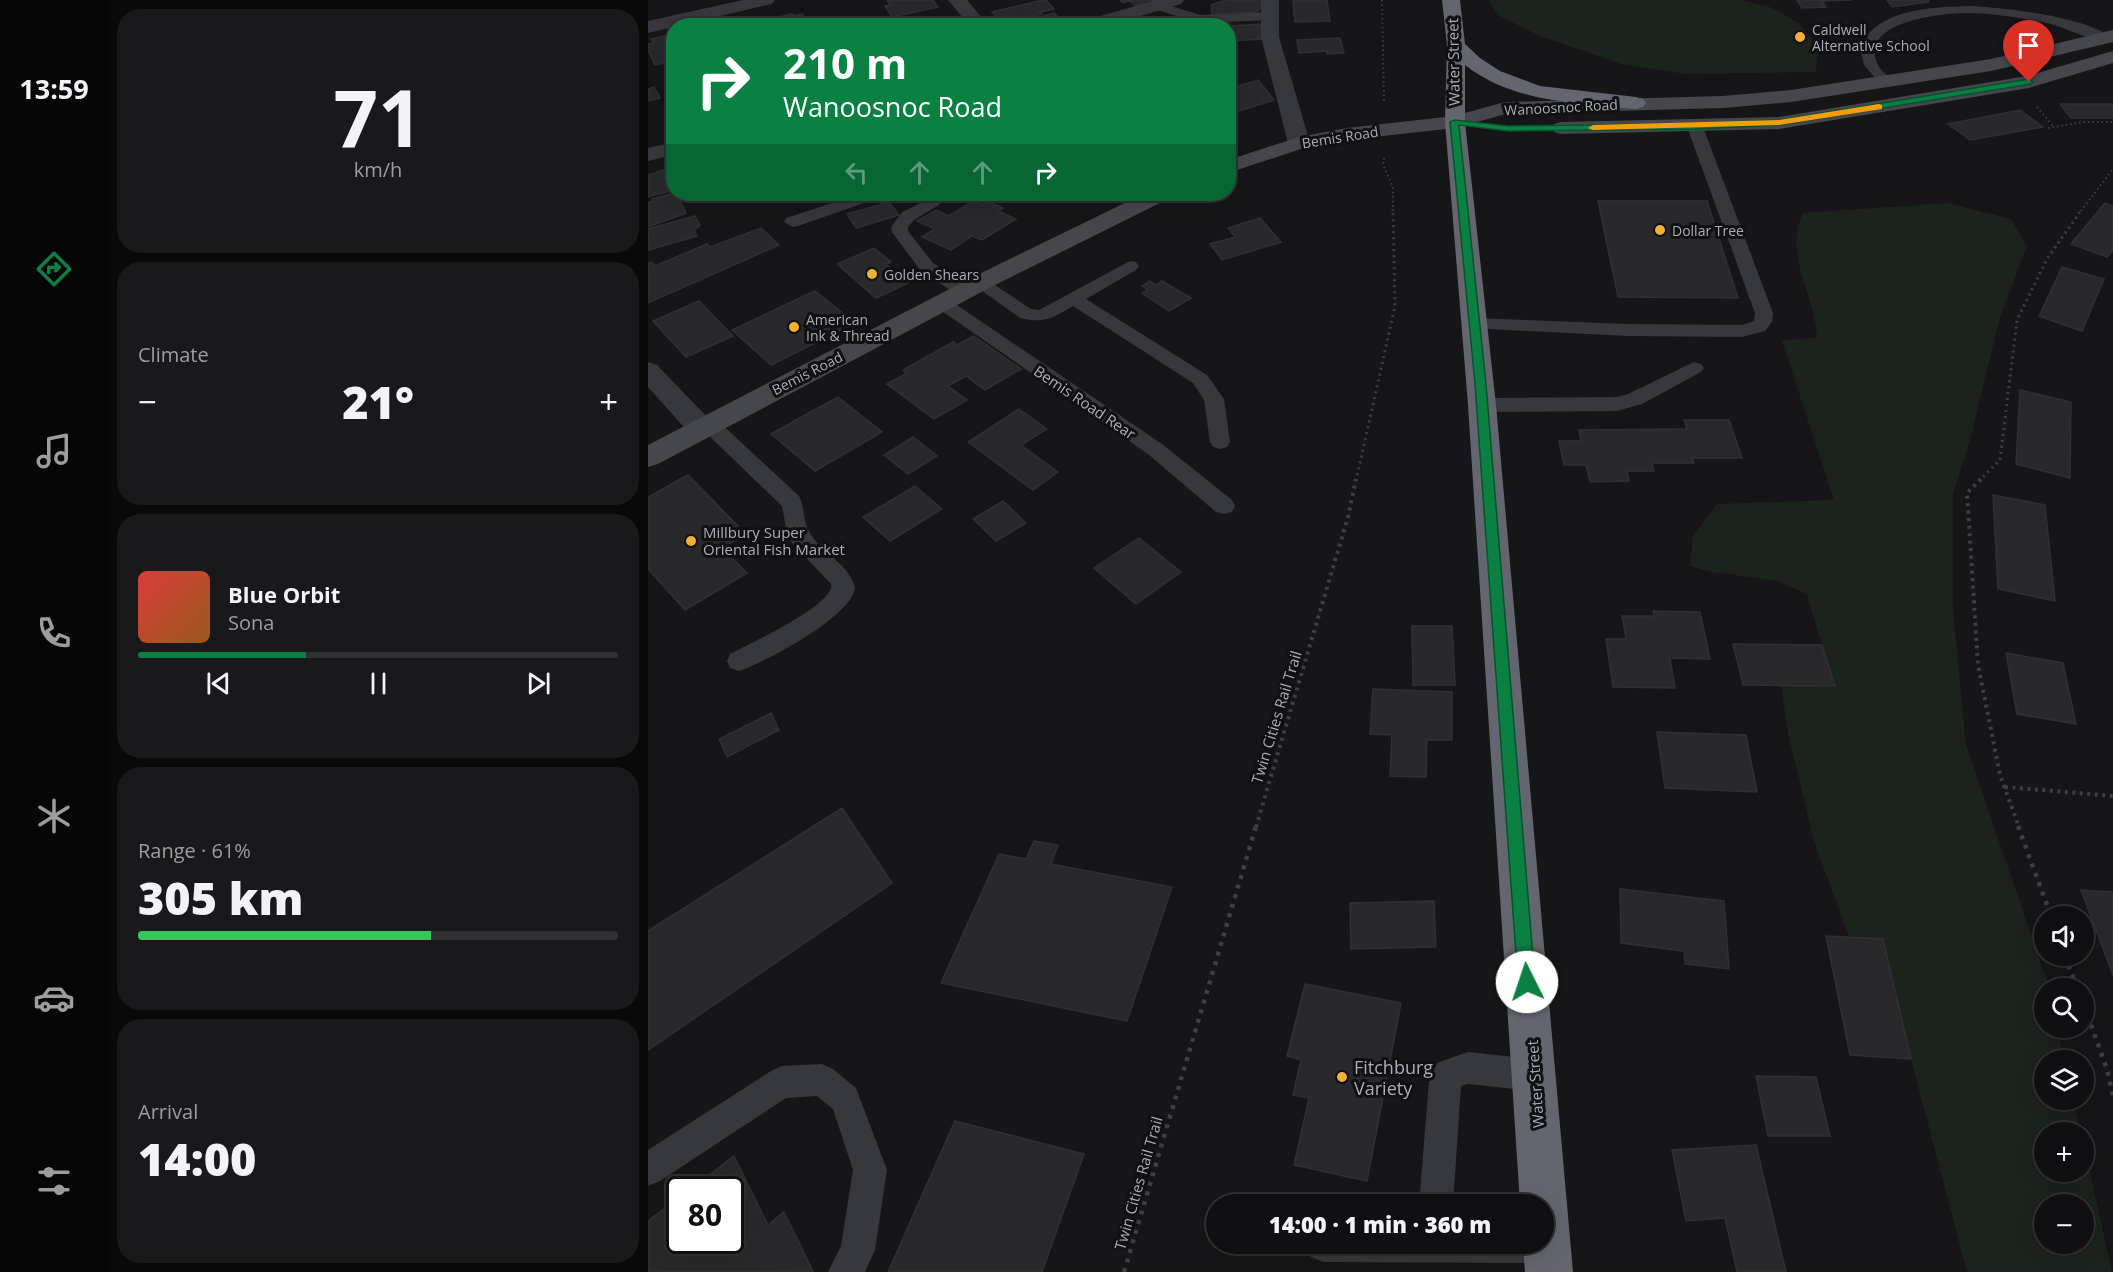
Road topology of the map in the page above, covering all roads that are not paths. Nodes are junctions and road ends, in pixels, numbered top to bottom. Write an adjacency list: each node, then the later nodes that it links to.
1 (766, 0): 7 (street)
2 (957, 0): 8 (street)
3 (1174, 0): 5 (street)
4 (1451, 0): 15 (highway, Water Street)
5 (1156, 5): 9 (street); 10 (lane)
6 (1270, 8): 11 (lane); 23 (street)
7 (687, 18)
8 (973, 18)
9 (1113, 18)
10 (1196, 18)
11 (1205, 18)
12 (666, 23): 13 (street)
13 (648, 27)
14 (2110, 39): 17 (main road, Wanoosnoc Road); 17 (lane)
15 (1456, 45): 18 (highway); 19 (highway, Water Street)
16 (2113, 57): 20 (main road, Wanoosnoc Road)
17 (1886, 82): 18 (main road, Wanoosnoc Road)
18 (1636, 103): 19 (main road, Wanoosnoc Road)
19 (1455, 122): 21 (main road, Wanoosnoc Road); 23 (main road, Bemis Road); 35 (highway, Water Street)
20 (1695, 127): 22 (main road, Wanoosnoc Road); 35 (lane)
21 (1508, 129)
22 (1543, 129)
23 (1299, 143): 26 (main road, Bemis Road)
24 (666, 150): 25 (street)
25 (648, 155)
26 (1236, 164)
27 (854, 201): 30 (lane)
28 (1139, 201): 32 (main road, Bemis Road)
29 (933, 202): 32 (lane)
30 (792, 222)
31 (1130, 266): 33 (lane)
32 (972, 287): 33 (lane); 34 (main road, Bemis Road)
33 (1074, 299): 40 (lane)
34 (942, 303): 39 (main road, Bemis Road); 42 (lane, Bemis Road Rear)
35 (1475, 324): 38 (highway, Water Street)
36 (1694, 368): 38 (lane)
37 (648, 371): 39 (street)
38 (1482, 405): 44 (highway, Water Street)
39 (705, 426): 41 (main road, Bemis Road); 43 (lane)
40 (1220, 442)
41 (648, 457)
42 (1224, 506)
43 (739, 661)
44 (1534, 1075): 46 (lane); 48 (highway, Water Street)
45 (648, 1170): 49 (lane)
46 (1437, 1194)
47 (1510, 1254): 48 (lane)
48 (1548, 1259)
49 (846, 1272)

